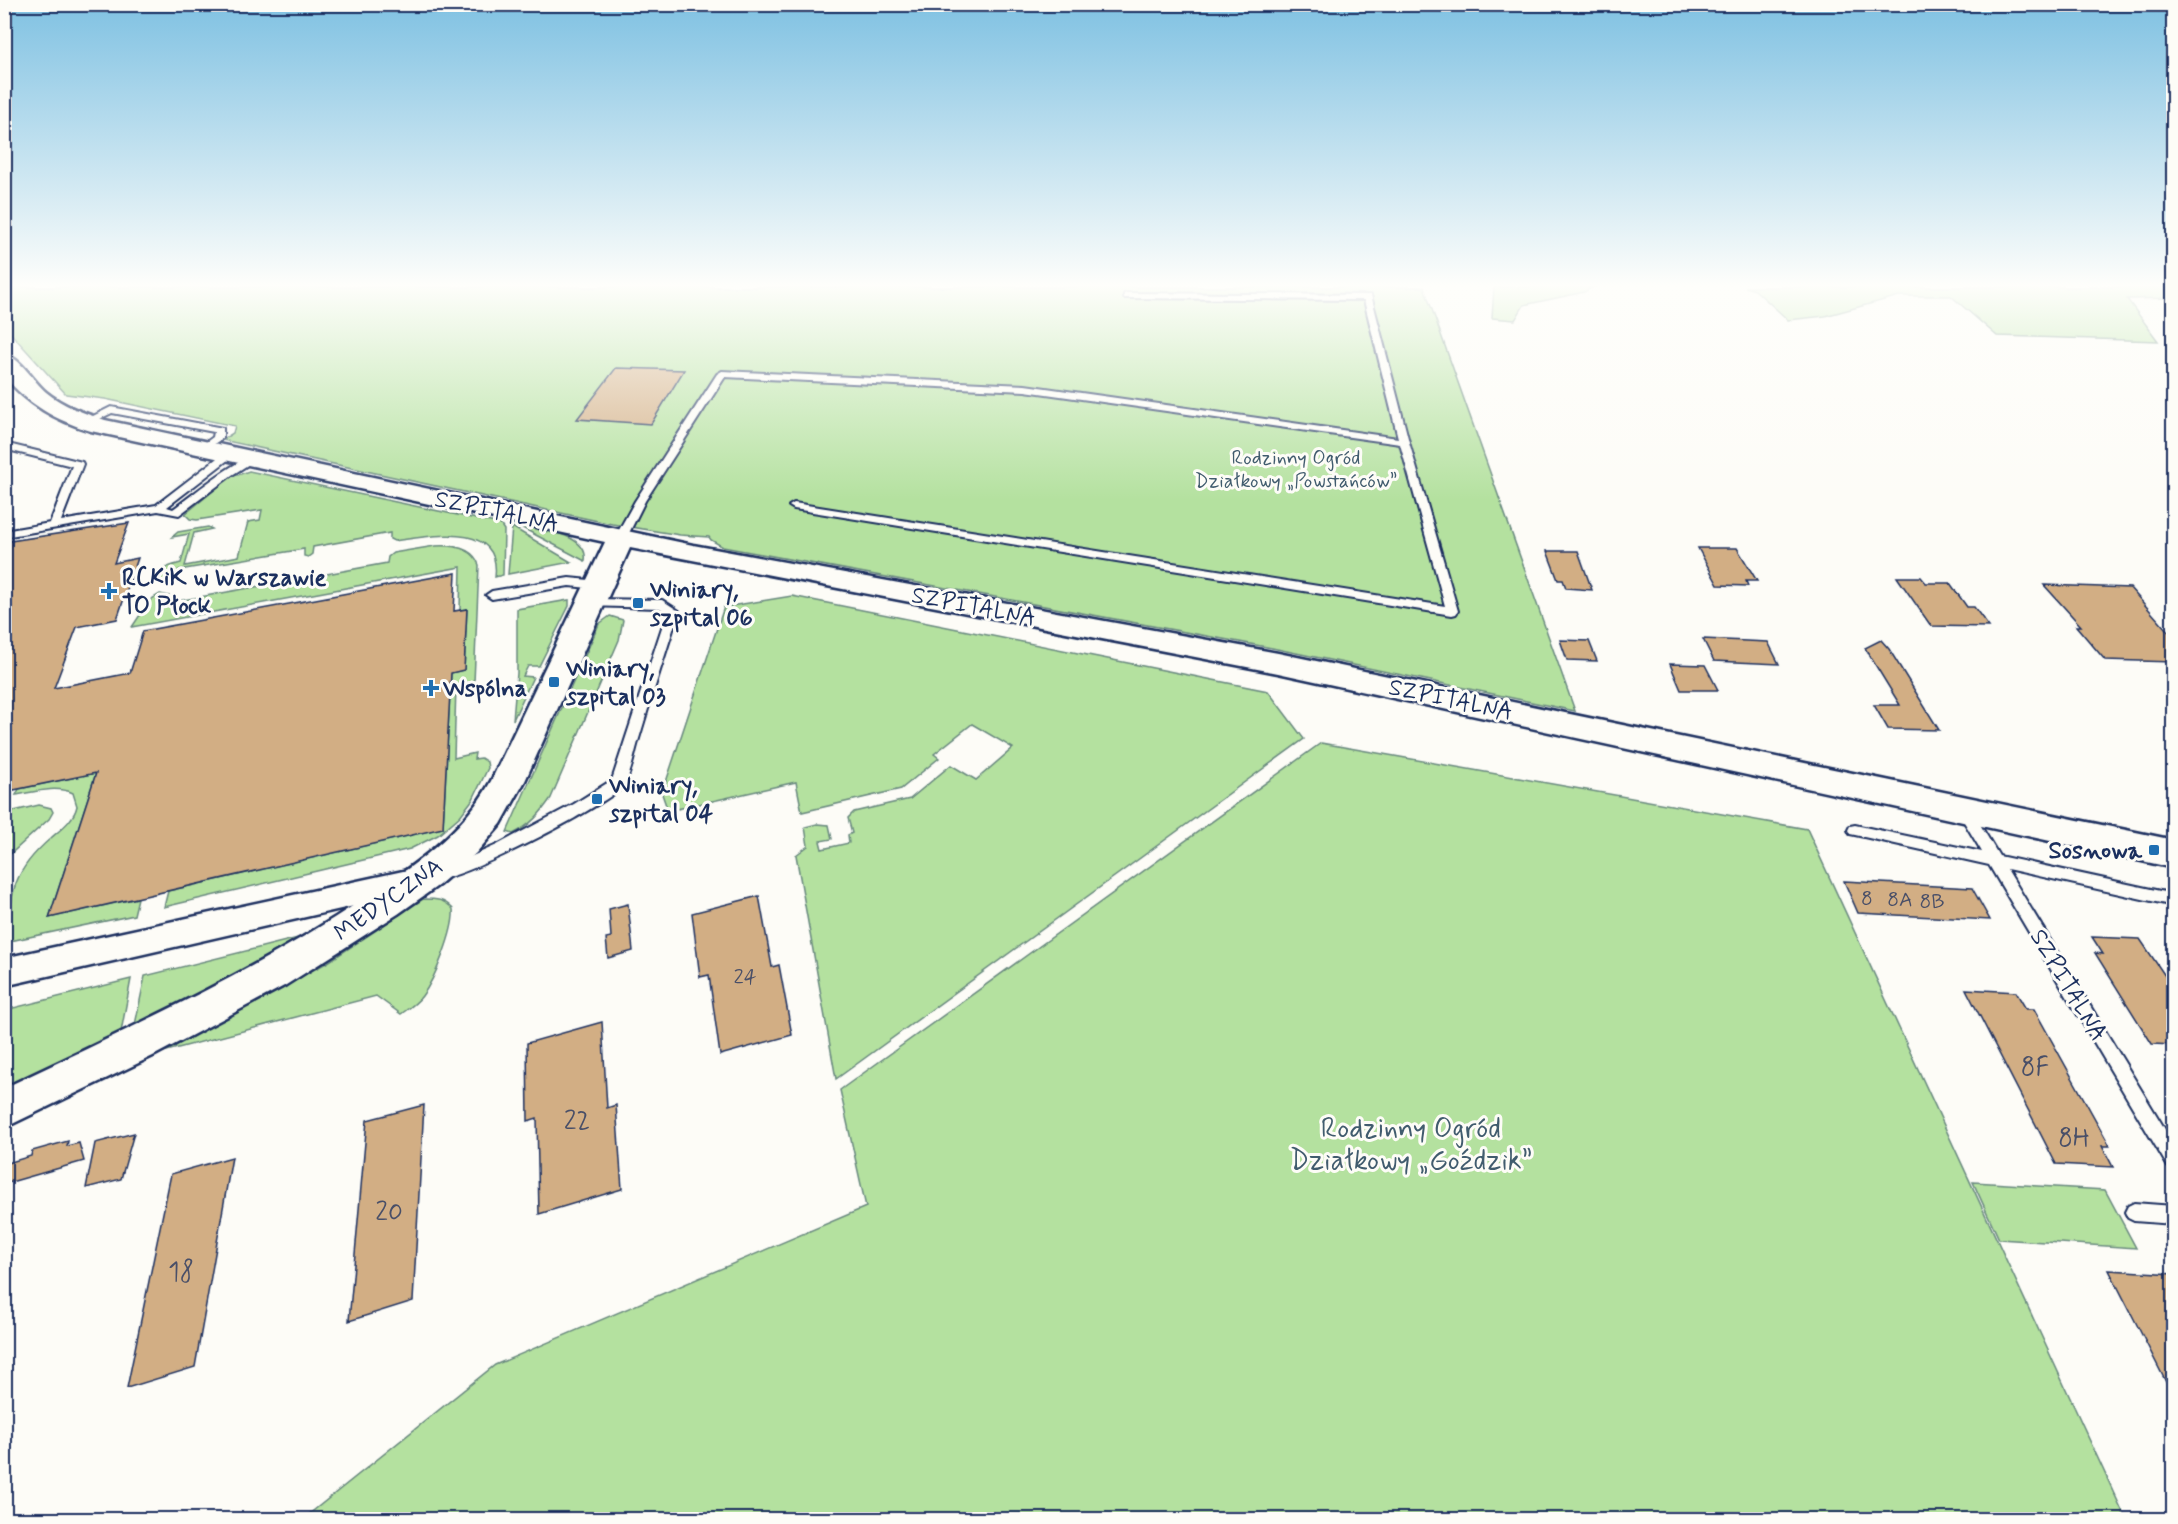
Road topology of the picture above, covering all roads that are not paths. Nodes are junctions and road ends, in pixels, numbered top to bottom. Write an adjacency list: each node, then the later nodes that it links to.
1 (1383, 358): 3 (lane)
2 (4, 361): 5 (street, SZPITALNA)
3 (1404, 442): 6 (lane); 10 (lane)
4 (4, 446): 8 (lane)
5 (241, 457): 7 (lane); 7 (lane); 10 (street, SZPITALNA)
6 (794, 506)
7 (159, 508): 8 (lane)
8 (54, 526): 9 (lane)
9 (4, 534)
10 (620, 539): 11 (street, MEDYCZNA); 13 (street, SZPITALNA)
11 (595, 594): 12 (lane); 17 (street, MEDYCZNA); 17 (lane)
12 (492, 595)
13 (1964, 809): 15 (street, SZPITALNA); 16 (lane, SZPITALNA)
14 (1855, 830): 16 (lane)
15 (2174, 854)
16 (1996, 862): 18 (lane); 21 (lane, SZPITALNA)
17 (419, 880): 19 (street); 20 (street, MEDYCZNA)
18 (2174, 900)
19 (4, 972)
20 (4, 1109)
21 (2174, 1161)
22 (2134, 1212): 23 (lane)
23 (2174, 1215)

